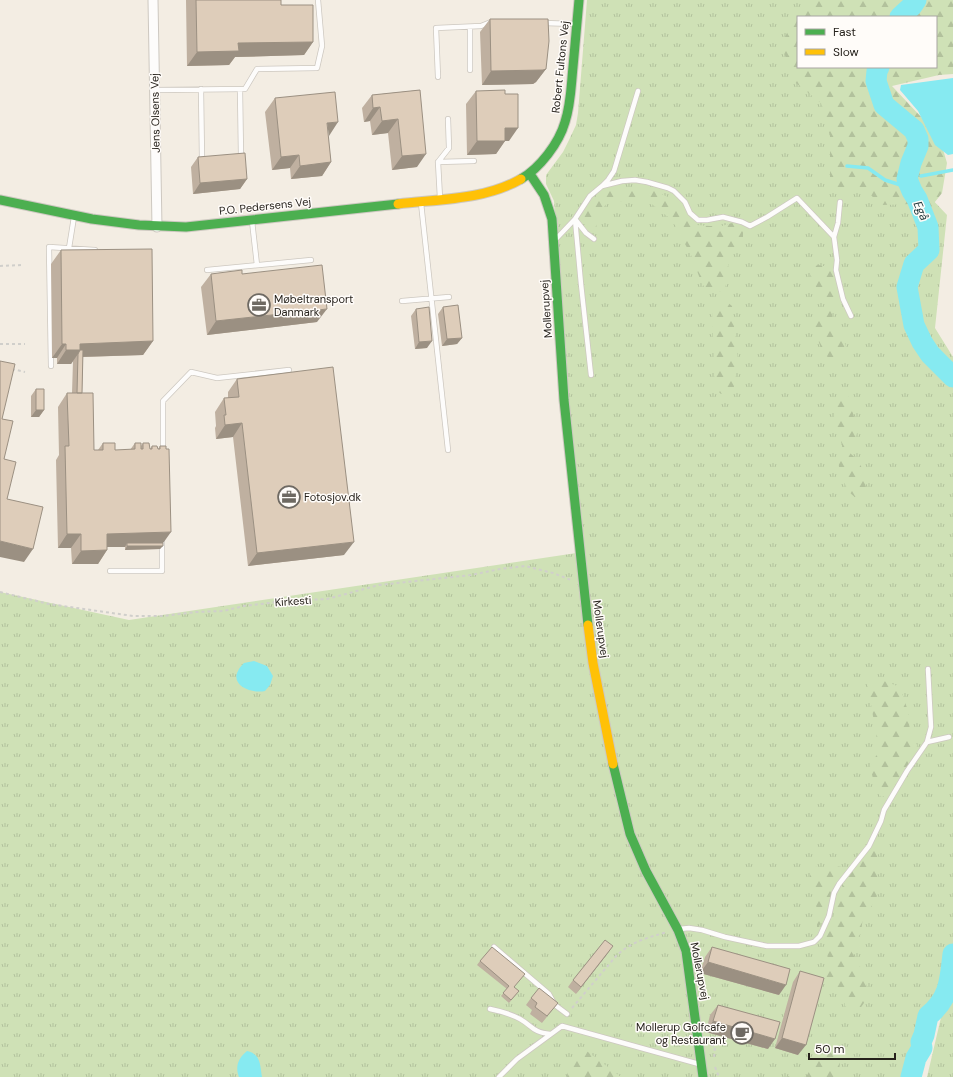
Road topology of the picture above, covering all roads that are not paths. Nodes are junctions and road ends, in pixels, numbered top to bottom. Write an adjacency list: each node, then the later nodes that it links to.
1 (153, 0): 11 (street, Jens Olsens Vej)
2 (318, 0): 10 (lane)
3 (579, 0): 6 (street, Robert Fultons Vej)
4 (496, 22): 7 (lane)
5 (540, 23): 6 (lane)
6 (577, 24): 19 (street, Robert Fultons Vej)
7 (470, 27): 8 (lane); 9 (lane)
8 (470, 70)
9 (438, 77)
10 (240, 89): 12 (lane); 15 (lane)
11 (154, 90): 12 (lane); 28 (street, Jens Olsens Vej)
12 (201, 90): 16 (lane)
13 (638, 91): 20 (lane)
14 (448, 119): 18 (lane)
15 (241, 157)
16 (202, 160)
17 (474, 161): 18 (lane)
18 (438, 162): 21 (lane)
19 (530, 174): 21 (street, P.O. Pedersens Vej); 31 (street, Mollerupvej)
20 (602, 186): 27 (lane); 29 (lane)
21 (440, 199): 23 (street, P.O. Pedersens Vej)
22 (0, 200): 25 (street, P.O. Pedersens Vej)
23 (421, 201): 26 (street, P.O. Pedersens Vej); 38 (lane)
24 (840, 202): 29 (lane)
25 (74, 217): 28 (street, P.O. Pedersens Vej); 32 (lane)
26 (252, 219): 28 (street, P.O. Pedersens Vej); 35 (lane)
27 (576, 219): 30 (lane); 31 (lane); 43 (lane)
28 (157, 227)
29 (834, 237): 40 (lane)
30 (594, 239)
31 (554, 242): 51 (street, Mollerupvej)
32 (69, 248): 33 (lane); 41 (lane)
33 (100, 251)
34 (311, 260): 35 (lane)
35 (257, 265): 36 (lane)
36 (207, 270)
37 (449, 297): 38 (lane)
38 (432, 298): 39 (lane); 44 (lane)
39 (402, 301)
40 (851, 316)
41 (51, 366)
42 (289, 370): 45 (lane)
43 (591, 375)
44 (448, 450)
45 (163, 455)
46 (162, 532): 47 (lane)
47 (110, 571)
48 (928, 669): 50 (lane)
49 (949, 738): 50 (lane)
50 (927, 742): 51 (lane)
51 (678, 930): 56 (street, Mollerupvej)
52 (494, 947): 54 (lane)
53 (490, 1009): 55 (lane)
54 (567, 1014)
55 (550, 1034): 56 (lane); 57 (lane)
56 (701, 1065): 58 (street, Mollerupvej)
57 (499, 1077)
58 (703, 1077)

